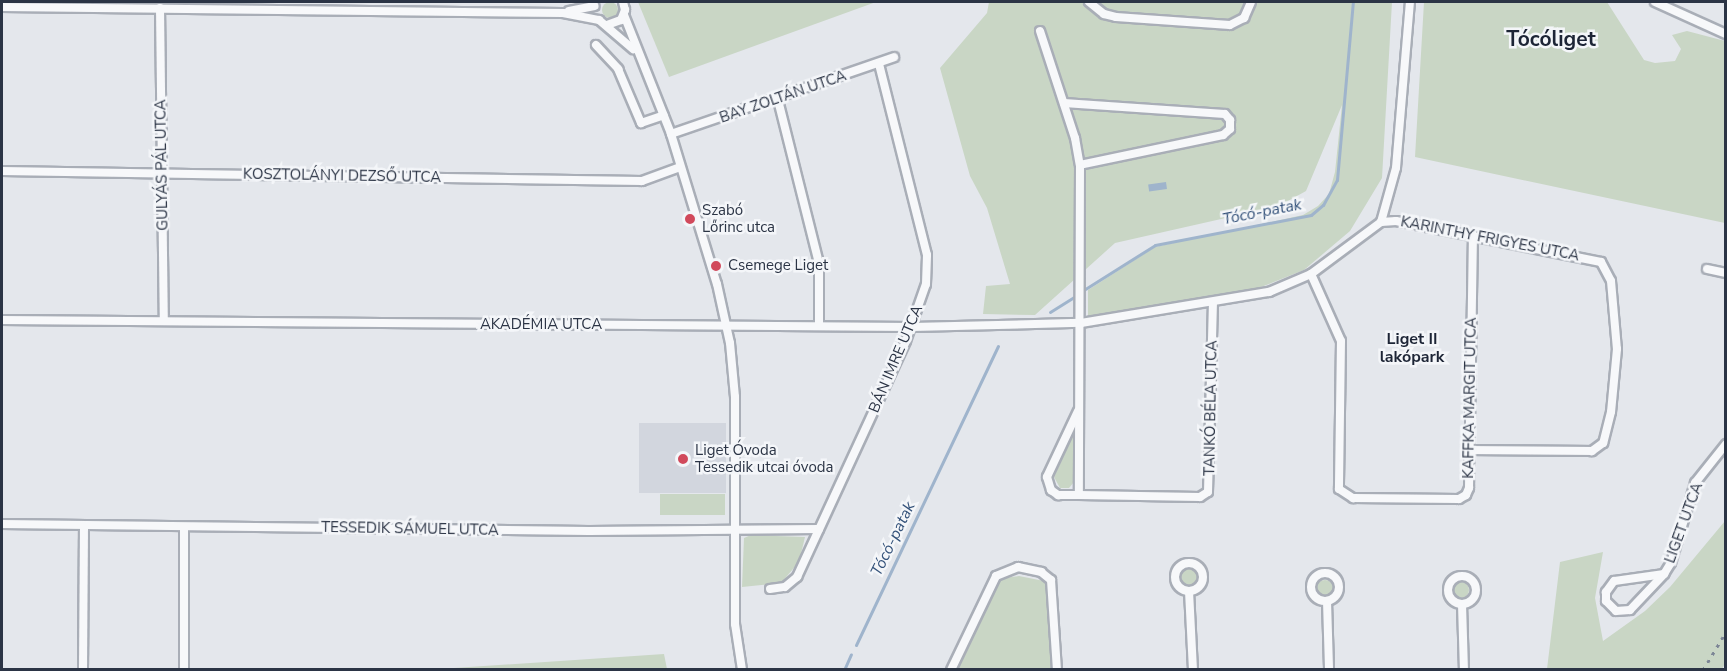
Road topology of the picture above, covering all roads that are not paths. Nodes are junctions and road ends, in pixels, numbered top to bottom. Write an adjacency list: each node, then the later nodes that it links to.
1 (623, 2): 10 (street)
2 (1089, 2): 3 (street)
3 (1251, 2)
4 (1410, 2): 27 (street)
5 (1655, 2): 14 (street)
6 (596, 4): 9 (street); 11 (street)
7 (2, 7): 8 (street)
8 (160, 8): 9 (street); 26 (street, GULYÁS PÁL UTCA)
9 (562, 13): 11 (street)
10 (624, 15): 12 (street); 16 (street)
11 (599, 20): 12 (street)
12 (608, 25): 16 (street)
13 (1040, 32): 20 (street, TANKÓ BÉLA UTCA)
14 (1725, 34)
15 (596, 45): 21 (street)
16 (638, 54): 21 (street)
17 (894, 57): 18 (street, BAY ZOLTÁN UTCA)
18 (879, 64): 19 (street, BAY ZOLTÁN UTCA); 38 (street, BÁN IMRE UTCA)
19 (778, 100): 22 (street, BAY ZOLTÁN UTCA); 36 (street)
20 (1064, 103): 23 (street, TANKÓ BÉLA UTCA); 23 (street)
21 (664, 115): 22 (street)
22 (671, 134): 24 (street)
23 (1080, 165): 35 (street, TANKÓ BÉLA UTCA)
24 (680, 167): 26 (street, KOSZTOLÁNYI DEZSŐ UTCA); 37 (street)
25 (2, 171): 26 (street, KOSZTOLÁNYI DEZSŐ UTCA)
26 (162, 173): 34 (street, GULYÁS PÁL UTCA)
27 (1381, 222): 28 (street, KARINTHY FRIGYES UTCA); 31 (street, KARINTHY FRIGYES UTCA)
28 (1473, 235): 41 (street, KAFFKA MARGIT UTCA); 41 (street, KARINTHY FRIGYES UTCA)
29 (1707, 269): 30 (street)
30 (1725, 273)
31 (1311, 274): 32 (street, KARINTHY FRIGYES UTCA); 41 (street, KAFFKA MARGIT UTCA)
32 (1213, 302): 35 (street, KARINTHY FRIGYES UTCA); 42 (street, TANKÓ BÉLA UTCA)
33 (2, 320): 34 (street, AKADÉMIA UTCA)
34 (164, 321): 37 (street, AKADÉMIA UTCA)
35 (1081, 323): 38 (street, AKADÉMIA UTCA); 39 (street, TANKÓ BÉLA UTCA)
36 (819, 324): 37 (street, AKADÉMIA UTCA); 38 (street, AKADÉMIA UTCA)
37 (726, 326): 47 (street)
38 (912, 327): 46 (street, BÁN IMRE UTCA)
39 (1080, 406): 42 (street, TANKÓ BÉLA UTCA); 42 (street, TANKÓ BÉLA UTCA)
40 (1725, 444): 48 (street, LIGET UTCA)
41 (1470, 450)
42 (1079, 495)
43 (2, 524): 44 (street, TESSEDIK SÁMUEL UTCA)
44 (84, 525): 45 (street, TESSEDIK SÁMUEL UTCA); 53 (street)
45 (184, 527): 47 (street, TESSEDIK SÁMUEL UTCA); 54 (street)
46 (819, 529): 47 (street, TESSEDIK SÁMUEL UTCA); 49 (street, BÁN IMRE UTCA)
47 (735, 530): 55 (street)
48 (1664, 573): 48 (street, LIGET UTCA)
49 (770, 589)
50 (1189, 591): 58 (street)
51 (1326, 601): 59 (street)
52 (1462, 604): 60 (street)
53 (82, 669)
54 (184, 669)
55 (742, 669)
56 (951, 669): 57 (street)
57 (1058, 669)
58 (1193, 669)
59 (1329, 669)
60 (1464, 669)

